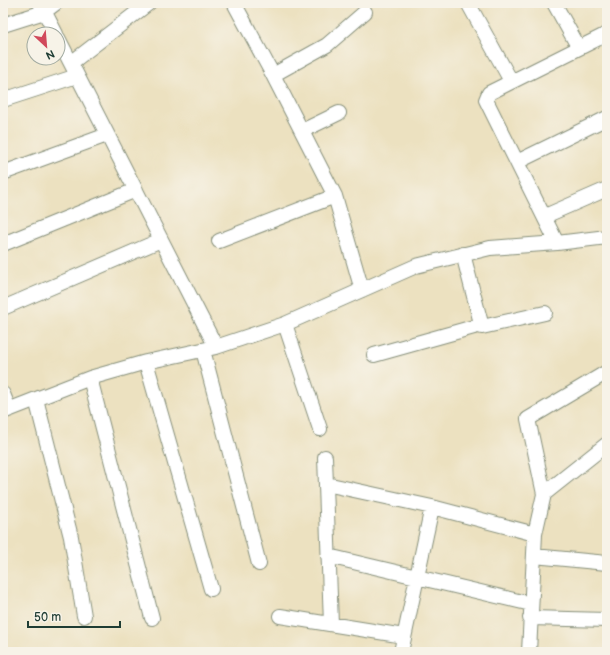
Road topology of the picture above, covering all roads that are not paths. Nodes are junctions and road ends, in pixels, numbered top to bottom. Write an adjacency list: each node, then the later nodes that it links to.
1 (56, 3): 6 (street)
2 (149, 3): 13 (street)
3 (234, 3): 14 (street)
4 (468, 3): 15 (street)
5 (554, 3): 11 (street)
6 (42, 7): 8 (street); 9 (street)
7 (365, 12): 14 (street)
8 (3, 25)
9 (52, 26)
10 (607, 34): 11 (street)
11 (579, 48): 15 (street)
12 (66, 54): 13 (street)
13 (74, 69): 16 (street); 20 (street)
14 (274, 74): 19 (street)
15 (511, 82): 21 (street)
16 (3, 100)
17 (340, 113): 19 (street)
18 (607, 118): 21 (street)
19 (302, 131): 25 (street)
20 (107, 135): 22 (street); 24 (street)
21 (518, 162): 26 (street)
22 (3, 173)
23 (607, 189): 26 (street)
24 (136, 190): 28 (street); 31 (street)
25 (335, 196): 29 (street); 33 (street)
26 (545, 216): 30 (street)
27 (607, 237): 30 (street)
28 (161, 240): 34 (street); 38 (street)
29 (220, 241)
30 (557, 243): 32 (street)
31 (3, 244)
32 (463, 254): 33 (street); 37 (street)
33 (362, 290): 36 (street)
34 (3, 308)
35 (545, 314): 37 (street)
36 (285, 324): 38 (street); 46 (street)
37 (481, 325): 39 (street)
38 (210, 349): 40 (street); 56 (street)
39 (374, 355)
40 (146, 362): 42 (street); 58 (street)
41 (607, 372): 50 (street)
42 (90, 378): 44 (street); 62 (street)
43 (3, 394): 45 (street)
44 (36, 399): 45 (street); 60 (street)
45 (6, 411)
46 (320, 429)
47 (607, 444): 50 (street)
48 (325, 457): 49 (street)
49 (326, 484): 51 (street); 53 (street)
50 (544, 494): 52 (street)
51 (432, 507): 52 (street); 57 (street)
52 (535, 534): 54 (street)
53 (328, 556): 57 (street); 65 (street)
54 (534, 556): 55 (street); 59 (street)
55 (607, 563)
56 (259, 564)
57 (417, 578): 59 (street); 66 (street)
58 (211, 590)
59 (531, 604): 63 (street)
60 (84, 616)
61 (280, 616): 65 (street)
62 (152, 618)
63 (530, 618): 64 (street); 68 (street)
64 (607, 620)
65 (331, 624): 66 (street)
66 (404, 636): 67 (street)
67 (401, 652)
68 (529, 652)

